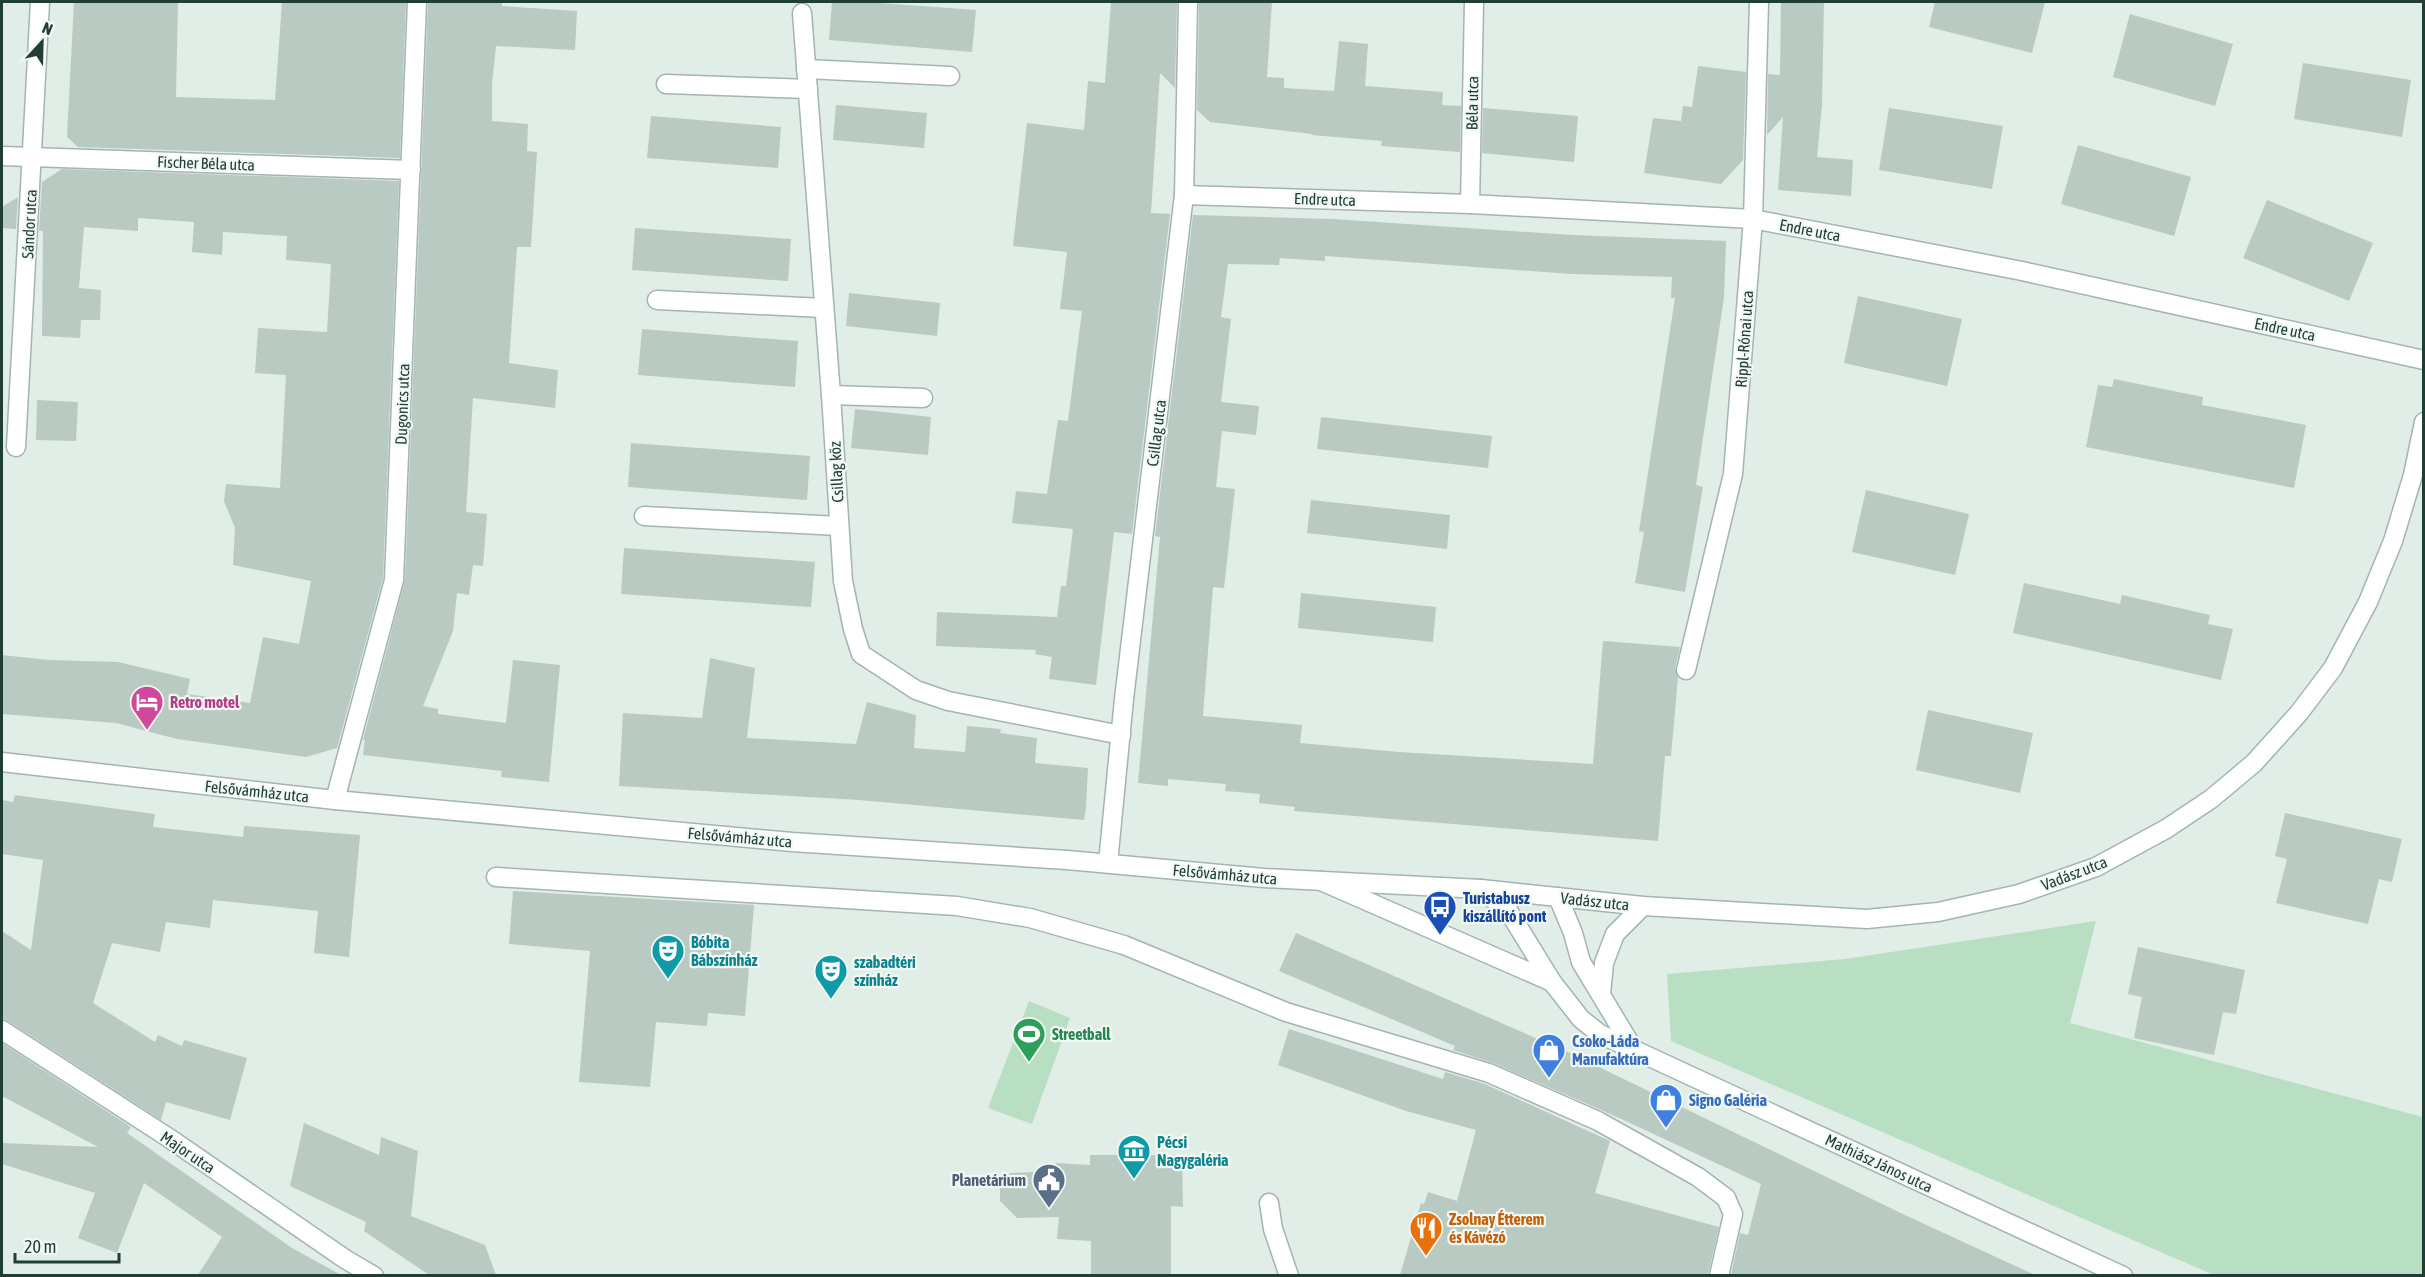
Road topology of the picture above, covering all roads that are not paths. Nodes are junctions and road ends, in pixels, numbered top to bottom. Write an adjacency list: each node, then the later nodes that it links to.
1 (40, 2): 12 (street, Sándor utca)
2 (417, 2): 13 (street, Dugonics utca)
3 (1188, 2): 14 (street, Csillag utca)
4 (1474, 2): 15 (street, Béla utca)
5 (1759, 2): 16 (street, Rippl-Rónai utca)
6 (802, 13): 7 (street, Csillag köz)
7 (807, 69): 8 (street); 10 (street, Csillag köz)
8 (950, 75)
9 (666, 84): 10 (street)
10 (808, 89): 18 (street, Csillag köz)
11 (2, 156): 12 (street, Fischer Béla utca)
12 (33, 157): 13 (street, Fischer Béla utca); 23 (street, Sándor utca)
13 (411, 170): 29 (street, Dugonics utca)
14 (1184, 195): 15 (street, Endre utca); 27 (street, Csillag utca)
15 (1470, 204): 16 (street, Endre utca)
16 (1753, 219): 19 (street, Endre utca); 26 (street, Rippl-Rónai utca)
17 (657, 300): 18 (street)
18 (824, 308): 20 (street, Csillag köz)
19 (2424, 360)
20 (831, 395): 21 (street); 25 (street, Csillag köz)
21 (923, 398)
22 (2424, 422): 35 (street, Vadász utca)
23 (16, 447)
24 (644, 516): 25 (street)
25 (839, 526): 27 (street, Csillag köz)
26 (1686, 670)
27 (1121, 735): 30 (street, Csillag utca)
28 (2, 762): 29 (street, Felsővámház utca)
29 (335, 800): 30 (street, Felsővámház utca)
30 (1108, 863): 32 (street, Felsővámház utca)
31 (496, 876): 43 (street)
32 (1319, 880): 33 (street, Felsővámház utca); 36 (street, Mathiász János utca)
33 (1481, 889): 34 (street, Vadász utca); 36 (street, Mathiász János utca)
34 (1558, 897): 35 (street, Vadász utca); 37 (street)
35 (1643, 906): 37 (street)
36 (1552, 982): 39 (street, Mathiász János utca)
37 (1601, 994): 39 (street)
38 (2, 1029): 41 (street, Major utca)
39 (1635, 1052): 44 (street, Mathiász János utca)
40 (1269, 1203): 42 (street)
41 (374, 1275)
42 (1288, 1275)
43 (1719, 1275)
44 (2123, 1275)

